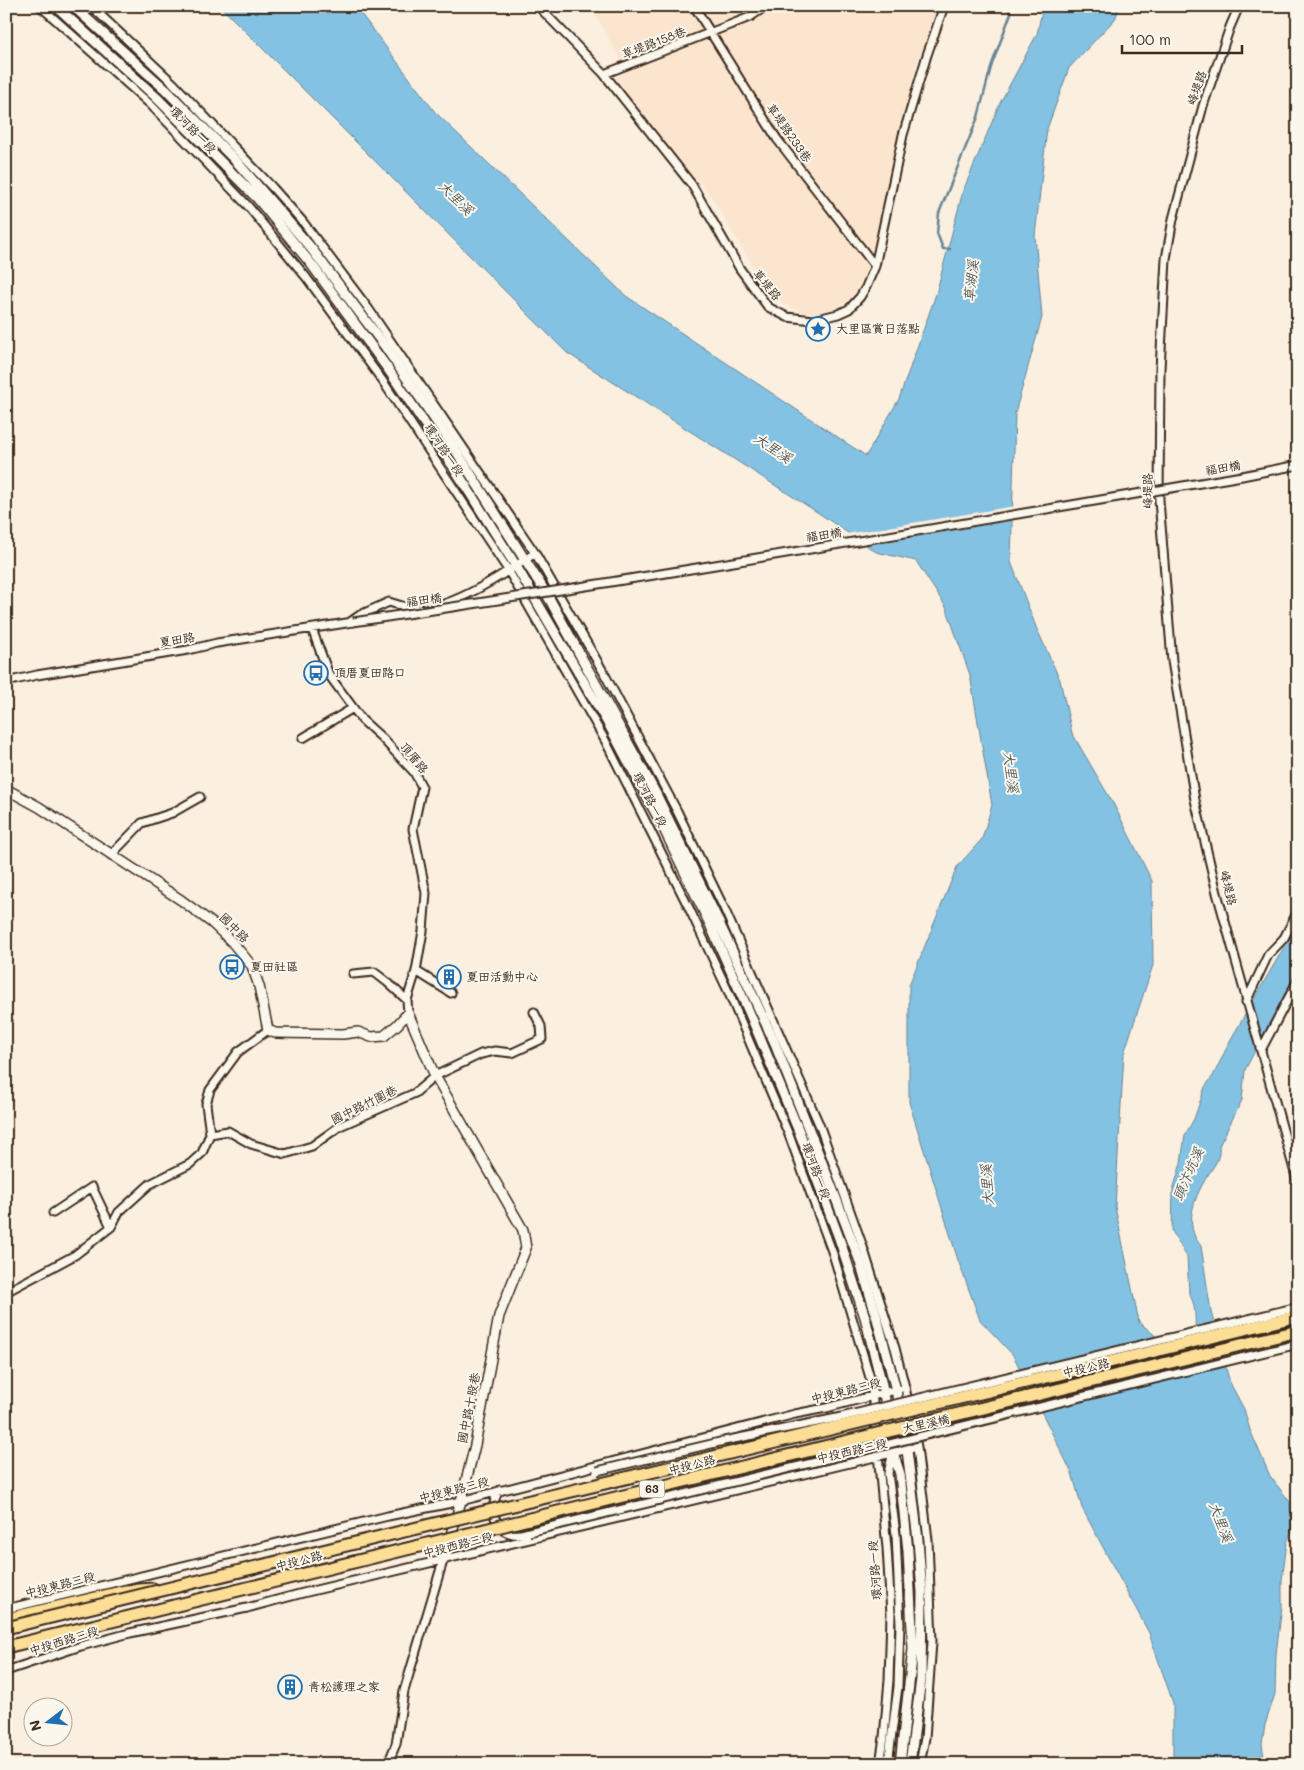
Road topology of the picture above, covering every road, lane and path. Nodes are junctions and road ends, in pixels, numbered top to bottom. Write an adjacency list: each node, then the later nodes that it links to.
1 (40, 6): 16 (street, 環河路一段)
2 (56, 6): 16 (street, 環河路一段)
3 (72, 6): 15 (street, 環河路一段)
4 (91, 6): 14 (street, 環河路一段)
5 (538, 6): 11 (street, 草堤路)
6 (694, 6): 10 (street, 草堤路233巷)
7 (766, 6): 10 (street, 草堤路158巷)
8 (944, 6): 12 (street, 草堤路)
9 (1240, 6): 31 (street, 峰堤路)
10 (710, 33): 11 (street, 草堤路158巷); 12 (street, 草堤路233巷)
11 (604, 74): 12 (street, 草堤路)
12 (875, 266)
13 (1298, 465): 17 (street, 福田橋, bridge)
14 (535, 554): 15 (street); 46 (street, 環河路一段)
15 (526, 560): 16 (street); 47 (street, 環河路一段)
16 (512, 568): 17 (street); 48 (street, 環河路一段); 49 (street, 環河路一段)
17 (352, 622): 18 (street, 夏田路)
18 (312, 629): 19 (street, 夏田路); 20 (street, 頂厝路)
19 (6, 682)
20 (353, 708): 21 (street); 26 (street, 頂厝路)
21 (303, 738)
22 (6, 789): 24 (street, 國中路)
23 (200, 797): 24 (street)
24 (111, 855): 34 (street, 國中路)
25 (1298, 912): 31 (street)
26 (416, 970): 29 (street); 30 (street, 頂厝路)
27 (353, 974): 30 (street)
28 (1298, 980): 35 (street)
29 (451, 993)
30 (407, 1000): 33 (street, 頂厝路)
31 (1246, 1002): 35 (street)
32 (534, 1012): 36 (street, 國中路竹圍巷)
33 (408, 1013): 34 (street); 36 (street)
34 (268, 1030): 37 (street)
35 (1261, 1050): 38 (street)
36 (435, 1076): 37 (street, 國中路竹圍巷); 56 (street, 國中路十股巷)
37 (210, 1134): 40 (street)
38 (1298, 1184)
39 (53, 1213): 40 (street)
40 (111, 1227): 41 (street)
41 (6, 1292)
42 (1298, 1307): 54 (street, bridge)
43 (1298, 1316): 60 (main road, 中投公路 / 63, bridge)
44 (1298, 1331): 64 (main road, 中投公路 / 63, bridge)
45 (1298, 1344): 57 (street, 大里溪橋, bridge)
46 (905, 1387): 47 (street, 中投東路三段); 50 (street, 環河路一段)
47 (896, 1390): 48 (street, 中投東路三段); 51 (street, 環河路一段)
48 (884, 1393): 49 (street, 中投東路三段); 52 (street, 環河路一段)
49 (872, 1396): 53 (street, 環河路一段); 54 (street, 中投東路三段)
50 (917, 1448): 51 (street, 中投西路三段); 71 (street, 環河路一段)
51 (906, 1450): 52 (street, 中投西路三段); 70 (street, 環河路一段)
52 (893, 1452): 53 (street, 中投西路三段); 68 (street, 環河路一段); 69 (street, 環河路一段)
53 (878, 1456): 58 (street, 中投西路三段); 67 (street, 環河路一段)
54 (555, 1476): 55 (street, 中投東路三段)
55 (500, 1490): 56 (street, 中投東路三段); 57 (street)
56 (461, 1501): 59 (street, 國中路十股巷); 61 (street, 中投東路三段)
57 (529, 1532): 58 (street)
58 (496, 1547): 59 (street, 中投西路三段)
59 (443, 1561): 65 (street, 中投西路三段); 66 (street, 國中路十股巷)
60 (180, 1586): 62 (main road); 63 (main road, 中投公路 / 63, bridge)
61 (6, 1609)
62 (6, 1618)
63 (6, 1628)
64 (6, 1647)
65 (6, 1671)
66 (392, 1764)
67 (880, 1764)
68 (888, 1764)
69 (900, 1764)
70 (910, 1764)
71 (920, 1764)

